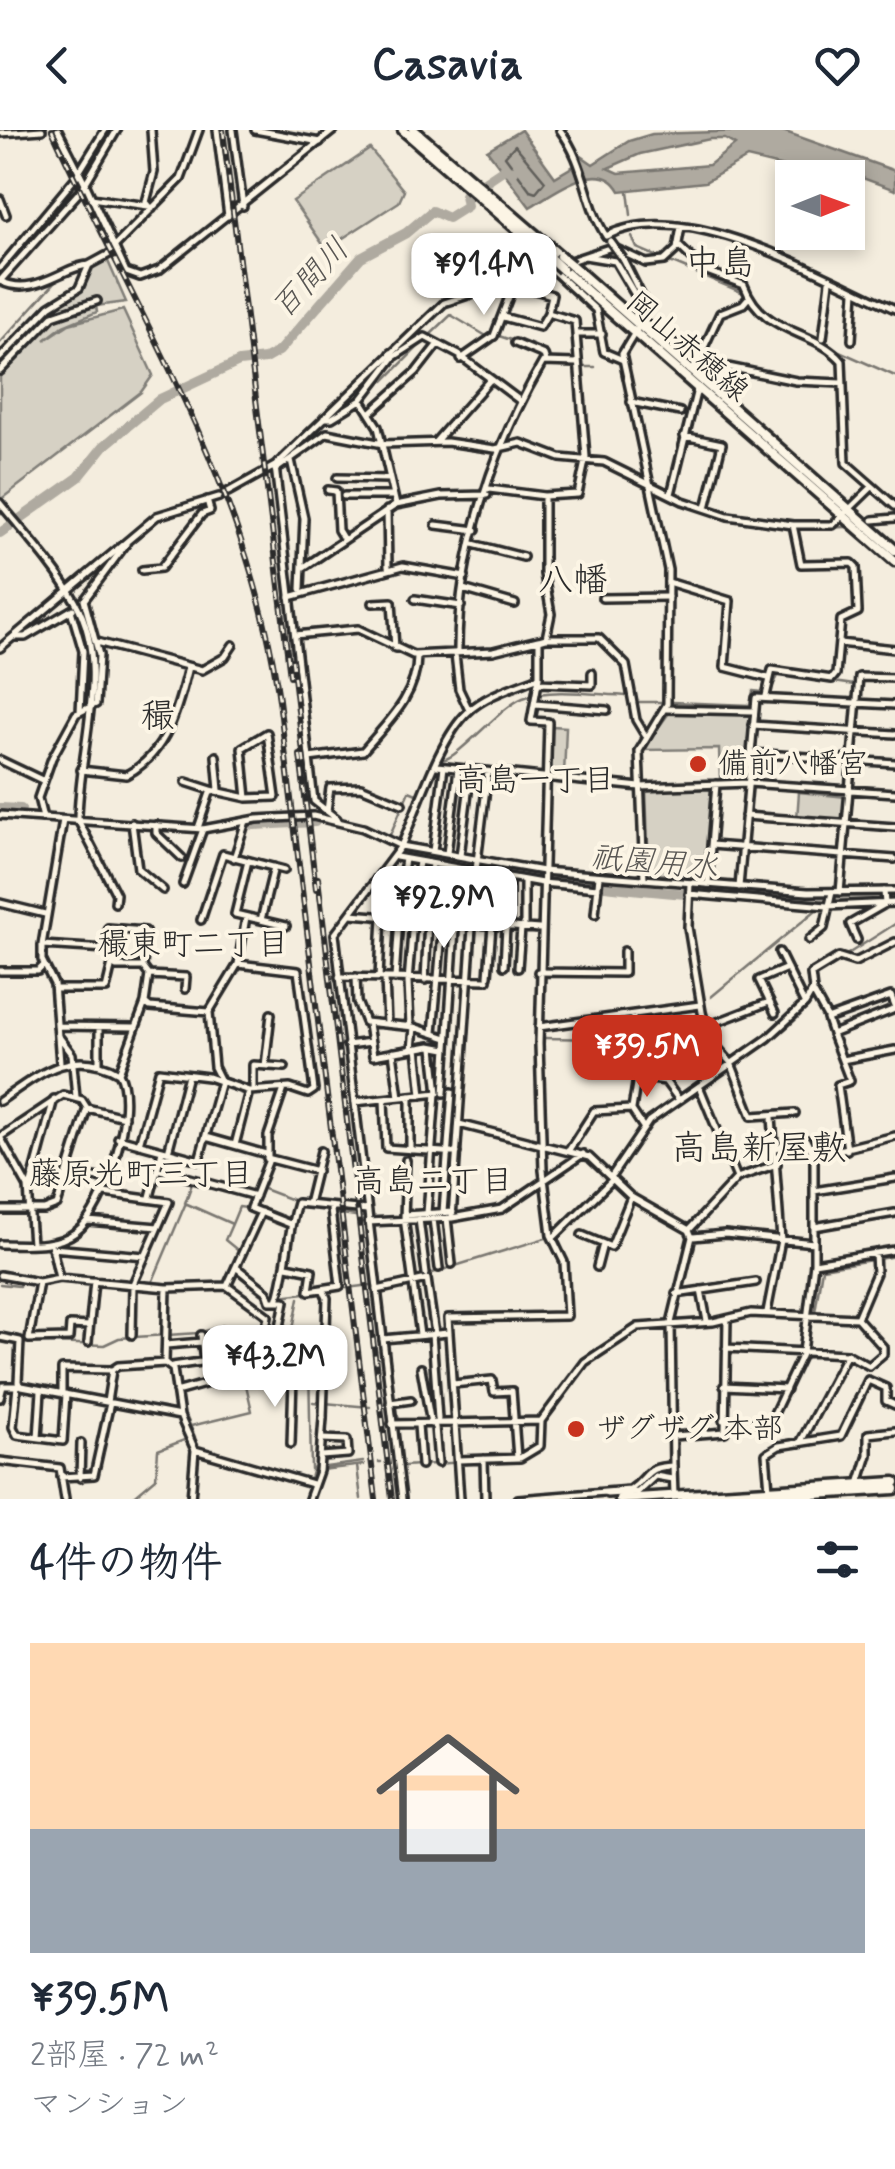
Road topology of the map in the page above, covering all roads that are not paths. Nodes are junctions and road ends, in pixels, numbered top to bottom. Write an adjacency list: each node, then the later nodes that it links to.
1 (42, 130): 14 (street)
2 (58, 130): 17 (street)
3 (104, 130): 17 (street)
4 (117, 130): 18 (street)
5 (151, 130): 22 (street)
6 (200, 130): 22 (street)
7 (217, 130): 24 (street)
8 (233, 130): 21 (street)
9 (255, 130): 16 (street)
10 (334, 130): 16 (street)
11 (404, 130): 27 (main road, 岡山赤穂線)
12 (414, 130): 27 (main road, 岡山赤穂線)
13 (560, 130): 26 (street)
14 (30, 131): 15 (street)
15 (4, 132)
16 (320, 142): 21 (street)
17 (79, 172): 18 (street); 33 (street)
18 (85, 184): 19 (street); 34 (street)
19 (92, 198): 22 (street); 29 (street)
20 (0, 203): 23 (street)
21 (243, 206): 24 (street)
22 (150, 208): 29 (street)
23 (6, 216)
24 (228, 217): 29 (street)
25 (681, 227): 26 (street); 28 (street); 35 (street)
26 (608, 238): 43 (street, bridge)
27 (539, 243): 31 (main road, 岡山赤穂線)
28 (677, 247): 30 (street); 38 (street)
29 (114, 249): 32 (street)
30 (577, 257): 31 (street); 43 (street)
31 (553, 261): 36 (street); 43 (main road, 岡山赤穂線, bridge); 45 (street)
32 (86, 264): 34 (street); 51 (street)
33 (0, 268)
34 (0, 281)
35 (830, 281): 37 (street); 46 (street)
36 (514, 282): 41 (street); 42 (street); 50 (street)
37 (855, 292): 40 (street); 47 (street)
38 (749, 297): 55 (street); 60 (street)
39 (98, 301): 57 (street)
40 (895, 308)
41 (548, 313): 42 (street); 44 (street)
42 (504, 317): 52 (street)
43 (640, 323): 53 (street); 55 (street); 58 (main road, 岡山赤穂線); 61 (main road, 岡山赤穂線)
44 (576, 334): 45 (street); 56 (street)
45 (602, 334): 53 (street)
46 (823, 338)
47 (852, 340)
48 (516, 343): 54 (street)
49 (437, 345): 50 (street); 52 (street); 65 (street)
50 (392, 355): 62 (street); 67 (street)
51 (0, 358)
52 (462, 359): 59 (street)
53 (623, 360): 64 (street)
54 (546, 361): 56 (street); 63 (street)
55 (699, 361): 58 (street); 60 (street)
56 (576, 363): 73 (street)
57 (0, 371)
58 (693, 371): 93 (main road, 岡山赤穂線)
59 (489, 382): 63 (street); 69 (street)
60 (841, 383): 78 (street)
61 (699, 386): 68 (street); 93 (main road, 岡山赤穂線)
62 (361, 400): 65 (street); 67 (street)
63 (520, 400): 71 (street)
64 (631, 402): 66 (street); 77 (street)
65 (371, 412): 70 (street)
66 (680, 412)
67 (324, 418): 74 (street)
68 (684, 436): 82 (street); 91 (street)
69 (436, 441): 70 (street); 71 (street)
70 (383, 444): 72 (street); 76 (street)
71 (499, 448): 73 (street); 81 (street)
72 (291, 460): 74 (street); 105 (street)
73 (585, 460): 77 (street); 86 (street)
74 (275, 468): 80 (street); 113 (street)
75 (338, 478): 76 (street)
76 (390, 479): 85 (street)
77 (649, 483): 82 (street); 109 (street)
78 (872, 487): 90 (street); 93 (street)
79 (328, 490): 100 (street)
80 (228, 492)
81 (488, 492): 86 (street); 89 (street); 98 (street)
82 (671, 495): 91 (street)
83 (219, 496): 87 (street)
84 (344, 496): 85 (street)
85 (394, 496): 89 (street)
86 (544, 496): 122 (street)
87 (206, 499): 99 (street); 107 (street)
88 (0, 503): 111 (street)
89 (396, 505): 92 (street)
90 (895, 506)
91 (706, 508): 96 (street)
92 (387, 510): 100 (street); 106 (street)
93 (849, 513): 96 (street); 102 (main road, 岡山赤穂線); 104 (main road, 岡山赤穂線)
94 (895, 518): 95 (street)
95 (874, 520)
96 (794, 524): 124 (street)
97 (436, 525): 98 (street)
98 (476, 530): 101 (street)
99 (128, 540): 111 (street); 123 (street)
100 (344, 540): 105 (street)
101 (473, 544): 103 (street); 108 (street)
102 (895, 550)
103 (523, 556)
104 (895, 561)
105 (304, 567): 112 (street)
106 (388, 568): 108 (street); 112 (street)
107 (142, 570)
108 (465, 577): 110 (street)
109 (668, 582): 114 (street); 133 (street)
110 (463, 589): 118 (street); 119 (street)
111 (68, 590): 121 (street); 144 (street)
112 (301, 591): 113 (street)
113 (290, 597): 120 (street)
114 (668, 597): 115 (street); 140 (street)
115 (602, 598)
116 (415, 599): 119 (street)
117 (373, 603): 127 (street)
118 (514, 604)
119 (461, 606): 129 (street)
120 (295, 635): 127 (street); 151 (street)
121 (14, 636): 126 (street); 144 (street)
122 (542, 639): 129 (street); 135 (street); 148 (street)
123 (97, 642): 131 (street); 144 (street)
124 (839, 643): 128 (street); 133 (street)
125 (232, 645): 131 (street)
126 (0, 648)
127 (395, 648): 130 (street)
128 (895, 649)
129 (457, 654): 130 (street); 141 (street)
130 (416, 655): 151 (street)
131 (188, 666): 157 (street)
132 (592, 674): 135 (street)
133 (768, 678): 136 (street)
134 (895, 678): 138 (street)
135 (539, 680): 137 (street); 141 (street)
136 (766, 696): 138 (street); 143 (street)
137 (535, 698): 142 (street); 160 (street)
138 (859, 704): 139 (street); 146 (street)
139 (895, 705)
140 (666, 709): 143 (street); 148 (street)
141 (469, 710): 155 (street)
142 (607, 710)
143 (753, 711): 145 (street)
144 (84, 712): 157 (street); 161 (street)
145 (753, 724): 146 (street); 149 (street)
146 (856, 732): 147 (street); 153 (street)
147 (895, 734)
148 (645, 736): 165 (street)
149 (751, 753): 153 (street); 163 (street)
150 (216, 756): 167 (street)
151 (309, 758): 172 (street)
152 (0, 760): 161 (street)
153 (854, 762): 154 (street); 168 (street)
154 (895, 763)
155 (441, 767): 156 (street); 186 (street); 188 (street)
156 (458, 769): 158 (street); 189 (street)
157 (82, 770): 177 (street)
158 (488, 772): 160 (street); 202 (street)
159 (470, 777): 190 (street)
160 (547, 778): 165 (street); 206 (street)
161 (44, 780): 175 (street)
162 (186, 782): 166 (street)
163 (748, 783): 164 (street); 168 (street); 174 (street)
164 (716, 784): 165 (street); 185 (street)
165 (640, 787): 207 (street)
166 (210, 790): 167 (street); 184 (street)
167 (219, 790): 170 (street)
168 (849, 792): 169 (street); 182 (street)
169 (895, 793)
170 (248, 798): 170 (street)
171 (402, 804): 172 (street)
172 (327, 811): 179 (street)
173 (0, 815): 175 (street)
174 (745, 816): 182 (street); 187 (street)
175 (43, 818): 176 (street)
176 (63, 820): 177 (street); 223 (street)
177 (78, 820): 180 (street); 219 (street)
178 (246, 821): 179 (street); 184 (street); 194 (street)
179 (339, 822): 186 (street)
180 (132, 823): 181 (street); 213 (street)
181 (156, 825): 184 (street); 193 (street)
182 (846, 825): 183 (street); 191 (street)
183 (895, 826)
184 (201, 829): 210 (street)
185 (711, 844): 187 (street); 211 (street)
186 (401, 846): 188 (street); 192 (street)
187 (742, 848): 191 (street); 212 (street)
188 (433, 850): 189 (street)
189 (447, 854): 190 (street)
190 (460, 856): 202 (street)
191 (843, 856): 196 (street); 218 (street)
192 (396, 857): 195 (street); 224 (street)
193 (182, 858)
194 (234, 858): 197 (street); 230 (street)
195 (405, 859): 198 (street); 228 (street)
196 (895, 859)
197 (248, 861): 200 (street); 227 (street)
198 (419, 862): 199 (street); 229 (street)
199 (432, 864): 201 (street); 232 (street)
200 (274, 867): 203 (street); 231 (street)
201 (445, 867): 204 (street); 233 (street)
202 (477, 867): 204 (street); 205 (street); 206 (street); 235 (street)
203 (284, 870)
204 (459, 870): 234 (street)
205 (510, 878): 208 (street); 238 (street)
206 (542, 878): 208 (street); 209 (street); 209 (street); 241 (street)
207 (644, 879): 209 (street); 214 (street)
208 (524, 880): 240 (street)
209 (599, 883): 225 (street)
210 (183, 884)
211 (708, 884): 212 (street); 214 (street)
212 (739, 887): 216 (street)
213 (162, 890)
214 (689, 890): 216 (street); 273 (street)
215 (895, 891): 217 (street)
216 (781, 898): 218 (street); 218 (street)
217 (885, 899): 218 (street); 218 (street); 221 (street); 243 (street)
218 (829, 900): 242 (street)
219 (115, 902)
220 (0, 903): 223 (street)
221 (895, 903)
222 (496, 906): 237 (street)
223 (46, 914): 245 (street)
224 (351, 914): 226 (street); 258 (street)
225 (595, 914)
226 (382, 916): 228 (street); 260 (street)
227 (246, 917): 231 (street); 249 (street)
228 (397, 918): 229 (street); 261 (street)
229 (412, 919): 232 (street); 262 (street)
230 (201, 920)
231 (261, 920): 236 (street)
232 (426, 920): 233 (street); 263 (street)
233 (441, 921): 234 (street); 264 (street)
234 (455, 922): 235 (street); 265 (street)
235 (472, 924): 237 (street); 266 (street)
236 (286, 926)
237 (493, 926): 238 (street); 266 (street)
238 (508, 927): 240 (street); 251 (street)
239 (108, 928): 252 (street)
240 (522, 928): 241 (street); 253 (street)
241 (539, 929): 256 (street)
242 (809, 940)
243 (857, 940)
244 (895, 942): 269 (street)
245 (42, 945): 248 (street); 250 (street)
246 (624, 952): 256 (street)
247 (778, 952): 254 (street)
248 (112, 964): 252 (street); 267 (street)
249 (238, 964): 275 (street); 311 (street)
250 (44, 965): 255 (street); 267 (street)
251 (504, 966)
252 (143, 967): 257 (street)
253 (518, 968)
254 (787, 968): 270 (street); 272 (street)
255 (0, 972)
256 (538, 972): 287 (street)
257 (148, 975): 268 (street); 271 (street)
258 (339, 977): 259 (street); 293 (street)
259 (356, 978): 260 (street); 280 (street)
260 (382, 978): 261 (street); 281 (street)
261 (395, 979): 262 (street)
262 (408, 980): 263 (street); 286 (street)
263 (425, 980): 264 (street)
264 (436, 980): 265 (street); 288 (street)
265 (450, 981): 266 (street); 291 (street)
266 (468, 982): 313 (street)
267 (55, 989): 282 (street)
268 (185, 989)
269 (815, 993): 272 (street); 279 (street)
270 (769, 1002): 276 (street); 284 (street)
271 (146, 1003): 275 (street); 285 (street)
272 (805, 1004): 302 (street)
273 (700, 1005): 278 (street); 284 (street)
274 (895, 1008): 279 (street); 289 (street)
275 (209, 1012): 309 (street)
276 (775, 1013)
277 (271, 1014): 304 (street)
278 (633, 1017): 287 (street); 308 (street)
279 (828, 1019): 289 (street)
280 (368, 1022): 281 (street); 292 (street)
281 (387, 1024): 286 (street)
282 (57, 1026): 283 (street); 290 (street)
283 (99, 1026): 285 (street); 301 (street)
284 (706, 1026): 302 (street)
285 (134, 1027): 306 (street)
286 (412, 1027): 288 (street); 294 (street)
287 (538, 1028): 338 (street)
288 (433, 1033): 291 (street)
289 (832, 1034): 299 (street)
290 (58, 1035): 300 (street); 303 (street)
291 (447, 1038): 296 (street)
292 (371, 1042): 293 (street); 298 (street)
293 (347, 1046): 324 (street)
294 (414, 1048): 295 (street); 298 (street); 316 (street)
295 (433, 1048): 296 (street); 315 (street)
296 (446, 1049): 315 (street)
297 (895, 1050): 299 (street)
298 (393, 1052): 319 (street)
299 (842, 1060): 342 (street)
300 (72, 1061): 301 (street); 303 (street); 318 (street)
301 (99, 1062): 306 (street)
302 (731, 1063): 310 (street); 329 (street)
303 (60, 1064): 323 (street)
304 (266, 1066): 305 (street); 312 (street)
305 (285, 1067)
306 (119, 1073): 328 (street)
307 (188, 1074): 309 (street); 336 (street); 343 (street)
308 (637, 1078): 320 (street); 326 (street)
309 (221, 1081): 312 (street); 334 (street)
310 (699, 1086): 320 (street); 358 (street)
311 (284, 1088): 312 (street); 349 (street)
312 (251, 1091): 337 (street)
313 (461, 1091): 314 (street); 330 (street)
314 (452, 1092): 315 (street); 346 (street)
315 (439, 1093): 316 (street); 344 (street)
316 (422, 1095): 317 (street)
317 (410, 1096): 319 (street); 340 (street)
318 (76, 1097): 321 (street); 325 (street)
319 (399, 1097): 322 (street)
320 (678, 1098): 331 (street)
321 (54, 1099): 333 (street); 362 (street)
322 (384, 1099): 324 (street); 340 (street)
323 (0, 1101)
324 (354, 1102): 371 (street)
325 (88, 1108): 328 (street); 354 (street)
326 (632, 1109): 331 (street); 341 (street)
327 (794, 1113): 329 (street)
328 (124, 1117): 335 (street)
329 (772, 1117): 339 (street)
330 (459, 1124): 338 (street); 347 (street)
331 (642, 1126): 356 (street)
332 (895, 1136): 342 (street)
333 (0, 1137): 362 (street)
334 (206, 1137): 337 (street); 343 (street)
335 (118, 1138): 336 (street); 360 (street)
336 (139, 1144): 343 (street)
337 (235, 1145): 349 (street)
338 (542, 1147): 341 (street); 357 (street)
339 (776, 1148): 350 (street); 352 (street)
340 (410, 1150): 344 (street)
341 (569, 1150): 348 (street)
342 (847, 1150): 350 (street)
343 (165, 1151): 353 (street)
344 (432, 1151): 346 (street); 373 (street)
345 (322, 1152): 355 (street)
346 (448, 1153): 347 (street); 375 (street)
347 (457, 1154): 375 (street)
348 (583, 1154): 356 (street); 357 (street)
349 (266, 1156): 355 (street); 364 (street)
350 (814, 1156): 361 (street)
351 (406, 1160): 376 (street)
352 (777, 1164): 358 (street); 387 (street)
353 (157, 1169): 364 (street); 365 (street)
354 (70, 1171): 360 (street); 368 (street)
355 (317, 1171): 367 (street)
356 (610, 1176): 366 (street); 386 (street)
357 (544, 1178): 375 (street); 386 (street)
358 (737, 1178): 384 (street)
359 (895, 1178): 361 (street)
360 (107, 1180): 363 (street)
361 (814, 1191): 383 (street)
362 (29, 1192): 368 (street)
363 (104, 1193): 365 (street); 379 (street)
364 (255, 1196): 372 (street)
365 (150, 1197): 382 (street)
366 (631, 1197): 384 (street); 391 (street)
367 (308, 1204): 370 (street); 381 (street)
368 (32, 1209): 369 (street); 390 (street)
369 (0, 1210)
370 (331, 1210): 371 (street); 414 (street)
371 (367, 1210): 380 (street)
372 (261, 1212): 381 (street); 399 (street)
373 (427, 1213): 375 (street); 376 (street)
374 (895, 1213): 383 (street)
375 (449, 1215): 377 (street); 397 (street)
376 (404, 1218): 378 (street); 380 (street); 408 (street)
377 (433, 1219): 378 (street); 400 (street)
378 (419, 1220): 402 (street)
379 (88, 1221): 382 (street); 392 (street)
380 (368, 1222): 412 (street)
381 (290, 1224): 398 (street)
382 (158, 1227): 395 (street)
383 (814, 1227): 388 (street)
384 (690, 1234): 387 (street); 415 (street)
385 (582, 1235): 391 (street)
386 (552, 1237): 425 (street)
387 (781, 1240): 388 (street); 417 (street)
388 (814, 1242): 396 (street)
389 (0, 1244): 390 (street)
390 (32, 1244): 392 (street)
391 (603, 1244): 401 (street)
392 (52, 1246): 395 (street); 404 (street)
393 (895, 1250): 394 (street)
394 (875, 1253): 396 (street); 419 (street)
395 (145, 1256): 409 (street)
396 (814, 1263): 418 (street)
397 (452, 1264)
398 (288, 1266): 414 (street); 416 (street)
399 (237, 1268): 410 (street); 416 (street)
400 (439, 1268)
401 (597, 1268)
402 (426, 1274)
403 (0, 1275): 406 (street)
404 (59, 1278): 405 (street); 406 (street)
405 (94, 1281): 409 (street); 423 (street)
406 (39, 1282): 434 (street)
407 (756, 1282): 413 (street)
408 (413, 1283): 412 (street); 427 (street); 429 (street)
409 (133, 1284): 411 (street); 428 (street)
410 (227, 1286): 411 (street); 432 (street)
411 (166, 1288): 431 (street)
412 (376, 1290): 433 (street)
413 (701, 1290): 415 (street); 421 (street)
414 (325, 1293): 440 (street)
415 (676, 1294): 422 (street)
416 (278, 1298): 424 (street)
417 (767, 1313): 418 (street); 420 (street)
418 (808, 1315): 419 (street); 437 (street)
419 (857, 1318): 438 (street)
420 (727, 1320): 421 (street); 436 (street)
421 (707, 1322): 422 (street)
422 (671, 1323): 462 (street); 468 (street)
423 (88, 1326): 434 (street); 435 (street)
424 (279, 1332)
425 (448, 1333): 427 (street); 447 (street)
426 (251, 1334): 432 (street)
427 (434, 1334): 429 (street); 463 (street)
428 (132, 1335)
429 (420, 1336): 433 (street)
430 (0, 1337): 434 (street)
431 (166, 1339): 441 (street); 442 (street)
432 (264, 1339): 440 (street)
433 (382, 1339): 457 (street)
434 (24, 1340): 448 (street)
435 (88, 1342)
436 (726, 1348): 437 (street); 449 (street)
437 (804, 1352): 438 (street); 450 (street)
438 (847, 1354): 472 (street)
439 (230, 1358): 441 (street)
440 (324, 1358): 446 (street)
441 (204, 1362): 442 (street)
442 (168, 1364): 444 (street); 452 (street)
443 (422, 1368): 463 (street)
444 (112, 1370): 453 (street); 456 (street)
445 (293, 1376): 446 (street); 452 (street); 473 (street)
446 (324, 1379): 470 (street)
447 (453, 1384): 461 (street); 466 (street)
448 (18, 1385): 451 (street); 454 (street); 469 (street)
449 (724, 1386): 450 (street); 460 (street)
450 (788, 1388): 460 (street)
451 (41, 1392): 453 (street); 469 (street)
452 (176, 1392): 459 (street)
453 (65, 1396): 456 (street); 469 (street)
454 (0, 1398)
455 (411, 1400): 457 (street)
456 (108, 1403): 459 (street); 484 (street)
457 (390, 1403): 464 (street)
458 (895, 1405): 472 (street)
459 (180, 1416): 474 (street)
460 (723, 1420): 468 (street)
461 (515, 1421): 462 (street); 466 (street); 476 (street)
462 (541, 1421): 476 (street)
463 (435, 1423): 465 (street); 466 (street); 480 (street)
464 (392, 1424): 465 (street); 497 (street)
465 (418, 1424): 481 (street)
466 (453, 1426): 479 (street)
467 (895, 1431): 487 (street)
468 (674, 1436): 482 (street)
469 (38, 1438)
470 (322, 1439): 475 (street); 475 (street)
471 (81, 1443): 484 (street)
472 (800, 1443): 491 (street)
473 (291, 1444)
474 (198, 1450): 486 (street); 495 (street)
475 (320, 1456): 486 (street)
476 (517, 1458): 478 (street)
477 (0, 1460): 483 (street)
478 (484, 1460): 479 (street); 499 (street)
479 (458, 1462): 498 (street)
480 (438, 1464)
481 (421, 1465)
482 (673, 1466): 485 (street); 490 (street)
483 (60, 1477): 484 (street); 494 (street)
484 (80, 1478)
485 (672, 1479): 490 (street); 493 (street)
486 (310, 1483): 496 (street)
487 (859, 1484): 489 (main road); 492 (main road)
488 (895, 1485): 489 (main road)
489 (877, 1491): 492 (main road)
490 (604, 1493): 500 (street)
491 (769, 1493): 492 (main road); 493 (main road); 502 (main road)
492 (825, 1493)
493 (674, 1497): 501 (main road)
494 (65, 1499)
495 (191, 1499)
496 (309, 1499)
497 (402, 1499)
498 (460, 1499)
499 (485, 1499)
500 (518, 1499)
501 (620, 1499)
502 (734, 1499)

